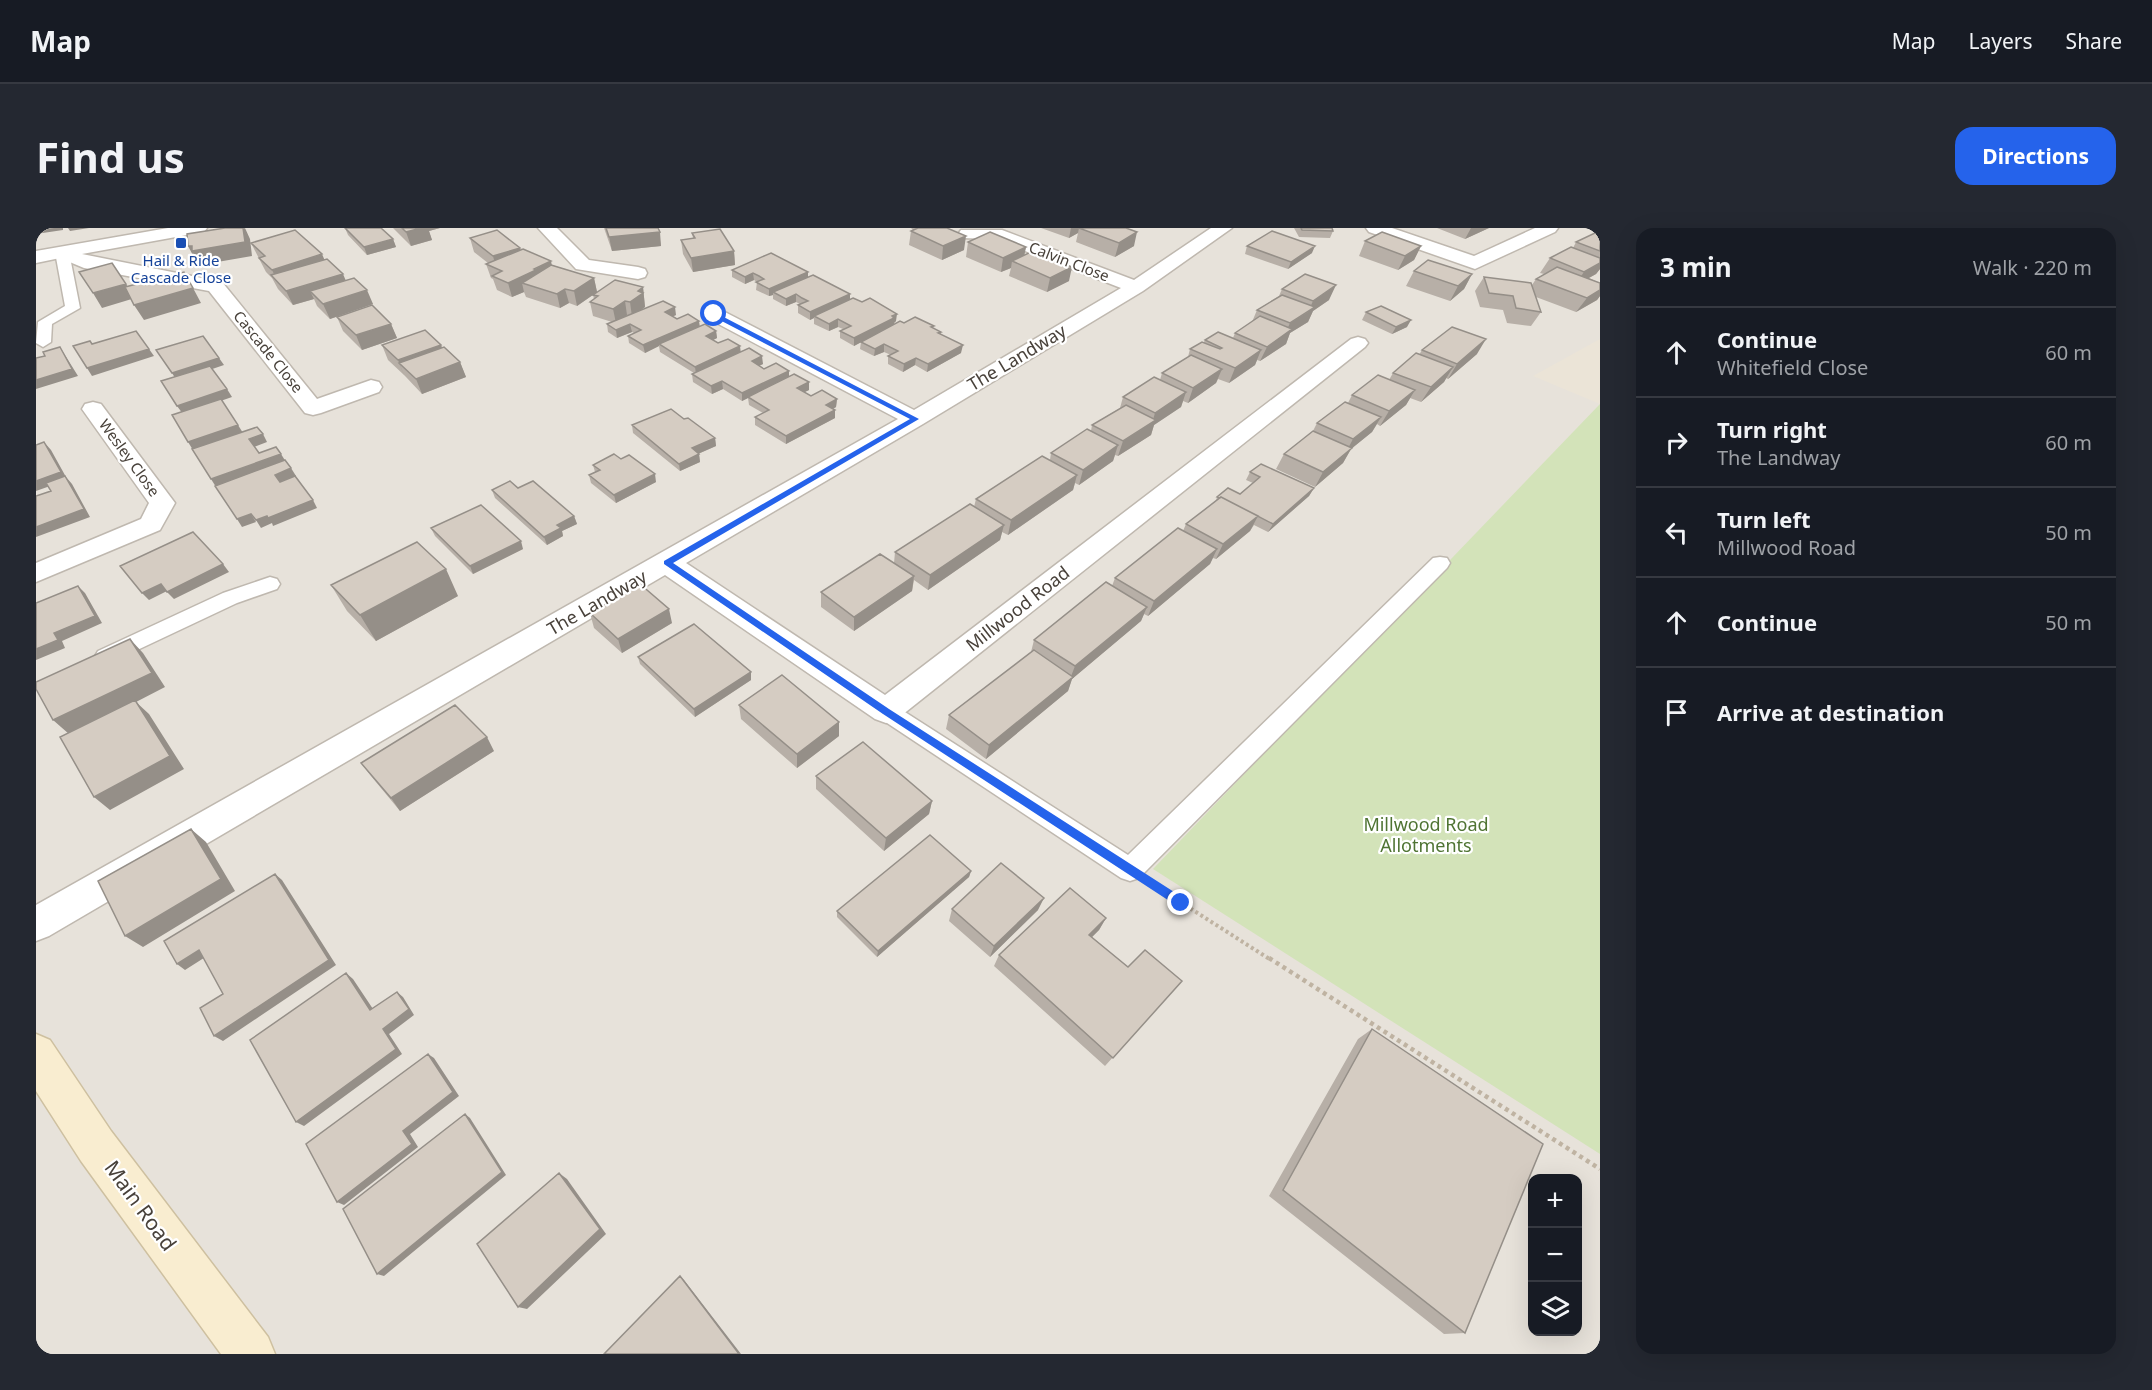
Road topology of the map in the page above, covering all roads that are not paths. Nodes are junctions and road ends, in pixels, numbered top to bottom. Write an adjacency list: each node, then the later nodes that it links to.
1 (198, 228): 6 (street)
2 (547, 228): 10 (street)
3 (1223, 228): 11 (street, The Landway)
4 (1375, 228): 5 (street)
5 (1549, 228)
6 (148, 232): 8 (street)
7 (967, 234): 11 (street, Calvin Close)
8 (62, 252): 9 (street); 13 (lane); 15 (street, Cascade Close)
9 (36, 257)
10 (638, 273)
11 (1136, 287): 17 (street, The Landway)
12 (714, 314): 17 (street)
13 (43, 342)
14 (1358, 343): 23 (street, Millwood Road)
15 (371, 387)
16 (93, 409): 20 (street, Wesley Close)
17 (915, 419): 18 (street, The Landway)
18 (667, 562): 23 (street); 24 (street, The Landway)
19 (1440, 563): 23 (lane)
20 (36, 573)
21 (270, 584): 22 (lane)
22 (88, 664)
23 (886, 711)
24 (36, 924)
25 (36, 1054): 26 (street, Main Road)
26 (251, 1354)

